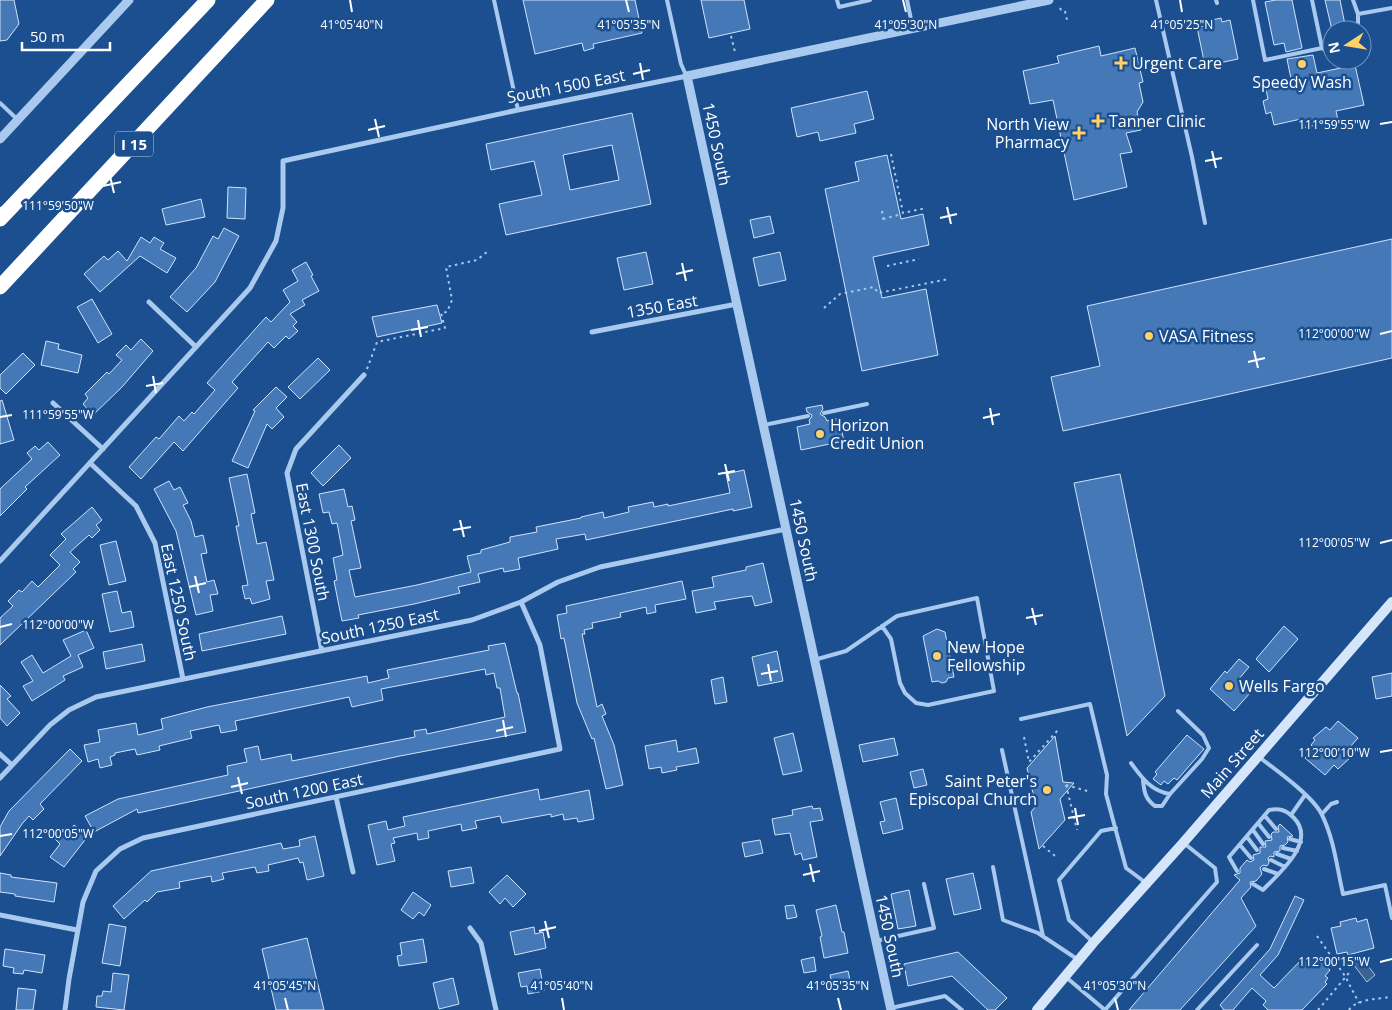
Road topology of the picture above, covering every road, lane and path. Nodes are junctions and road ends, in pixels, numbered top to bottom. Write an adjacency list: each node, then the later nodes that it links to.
1 (129, 0): 26 (street)
2 (208, 0): 32 (highway, I 15)
3 (267, 0): 40 (highway, I 15)
4 (494, 0): 25 (lane)
5 (667, 0): 23 (lane)
6 (838, 0): 7 (lane)
7 (870, 0)
8 (907, 0): 19 (lane)
9 (1049, 0): 19 (street, South 1500 East)
10 (1156, 0): 35 (lane)
11 (1253, 0): 21 (lane)
12 (1312, 0): 21 (lane)
13 (1353, 0): 16 (lane)
14 (1060, 8): 17 (path)
15 (1392, 8): 16 (lane)
16 (1358, 14): 18 (lane)
17 (1067, 20)
18 (1358, 20)
19 (913, 28): 23 (street, South 1500 East)
20 (732, 36): 22 (path)
21 (1322, 48)
22 (735, 52)
23 (686, 76): 25 (street, South 1500 East); 42 (street, 1450 South)
24 (0, 104): 26 (lane)
25 (518, 110): 45 (street, South 1500 East)
26 (18, 120): 27 (street)
27 (0, 139)
28 (891, 154): 31 (path)
29 (926, 208): 31 (path)
30 (882, 211): 33 (path)
31 (903, 213): 33 (path)
32 (0, 219)
33 (883, 219): 34 (path)
34 (884, 222)
35 (1205, 223)
36 (488, 250): 46 (path)
37 (919, 259): 38 (path)
38 (888, 266)
39 (949, 280): 43 (path)
40 (0, 287)
41 (149, 302): 45 (street)
42 (737, 304): 44 (street, 1350 East); 51 (street, 1450 South)
43 (824, 308)
44 (592, 332)
45 (196, 347): 52 (street)
46 (364, 376): 61 (street, East 1300 South)
47 (54, 403): 52 (street)
48 (867, 404): 49 (lane)
49 (824, 413)
50 (808, 416): 51 (lane)
51 (763, 425): 54 (street, 1450 South)
52 (102, 449): 53 (street)
53 (90, 463): 56 (street); 63 (street, East 1250 South)
54 (786, 529): 58 (street, South 1250 East); 62 (street, 1450 South)
55 (0, 551): 56 (street)
56 (5, 556): 57 (street)
57 (0, 561)
58 (521, 602): 61 (street, South 1250 East); 78 (street, South 1200 East)
59 (1392, 602): 70 (main road, Main Street)
60 (882, 626): 60 (lane); 62 (lane)
61 (322, 651): 63 (street, South 1250 East)
62 (814, 660): 119 (street, 1450 South)
63 (183, 679): 72 (street, South 1250 East)
64 (1178, 711): 76 (lane)
65 (1021, 720): 84 (lane)
66 (1058, 730): 67 (path)
67 (1024, 737)
68 (1002, 750): 117 (lane)
69 (0, 754): 72 (street)
70 (1258, 756): 77 (lane); 92 (main road, Main Street)
71 (1131, 763): 74 (lane)
72 (12, 765): 73 (street, South 1250 East)
73 (0, 778)
74 (1143, 780): 76 (lane); 76 (lane)
75 (1091, 792): 86 (path)
76 (1170, 794)
77 (1305, 795): 80 (lane); 81 (lane)
78 (336, 797): 108 (street); 116 (street, South 1200 East)
79 (1338, 802): 80 (lane)
80 (1322, 814): 114 (lane)
81 (1291, 815): 82 (lane); 91 (lane)
82 (1265, 816): 83 (lane); 85 (lane)
83 (1258, 823): 87 (lane); 89 (lane)
84 (1116, 828): 110 (lane); 120 (lane)
85 (1276, 829)
86 (1078, 830)
87 (1253, 830): 88 (lane); 93 (lane)
88 (1247, 837): 94 (lane); 97 (lane)
89 (1269, 837)
90 (1290, 839): 91 (lane)
91 (1301, 842): 98 (lane)
92 (1182, 843): 110 (main road, Main Street); 133 (lane)
93 (1263, 844)
94 (1240, 845): 101 (lane); 107 (lane)
95 (1043, 846): 100 (path)
96 (1283, 848): 98 (lane)
97 (1257, 850)
98 (1297, 851): 102 (lane)
99 (1277, 854): 102 (lane)
100 (1055, 856)
101 (1250, 858)
102 (1291, 859): 104 (lane)
103 (1271, 860): 104 (lane)
104 (1285, 866): 109 (lane)
105 (993, 867): 117 (lane)
106 (1264, 869): 109 (lane)
107 (1237, 871)
108 (353, 872)
109 (1278, 874): 112 (lane)
110 (1146, 883): 120 (main road, Main Street)
111 (924, 884): 119 (lane)
112 (1253, 884)
113 (0, 915): 116 (street)
114 (1392, 918)
115 (470, 928): 130 (street)
116 (77, 930): 129 (street, South 1200 East)
117 (1042, 936): 122 (lane)
118 (1318, 936): 124 (path)
119 (876, 941): 128 (street, 1450 South)
120 (1093, 943): 122 (main road, Main Street)
121 (1257, 945): 134 (lane)
122 (1079, 960): 125 (main road, Main Street)
123 (1349, 973): 124 (path)
124 (1345, 976): 127 (path); 135 (path)
125 (1066, 977): 132 (main road, Main Street); 133 (lane)
126 (1390, 997): 127 (path)
127 (1359, 1003): 136 (path)
128 (891, 1009): 131 (lane)
129 (65, 1010)
130 (496, 1010)
131 (962, 1010)
132 (1036, 1010)
133 (1105, 1010)
134 (1198, 1010)
135 (1318, 1010)
136 (1349, 1010)

